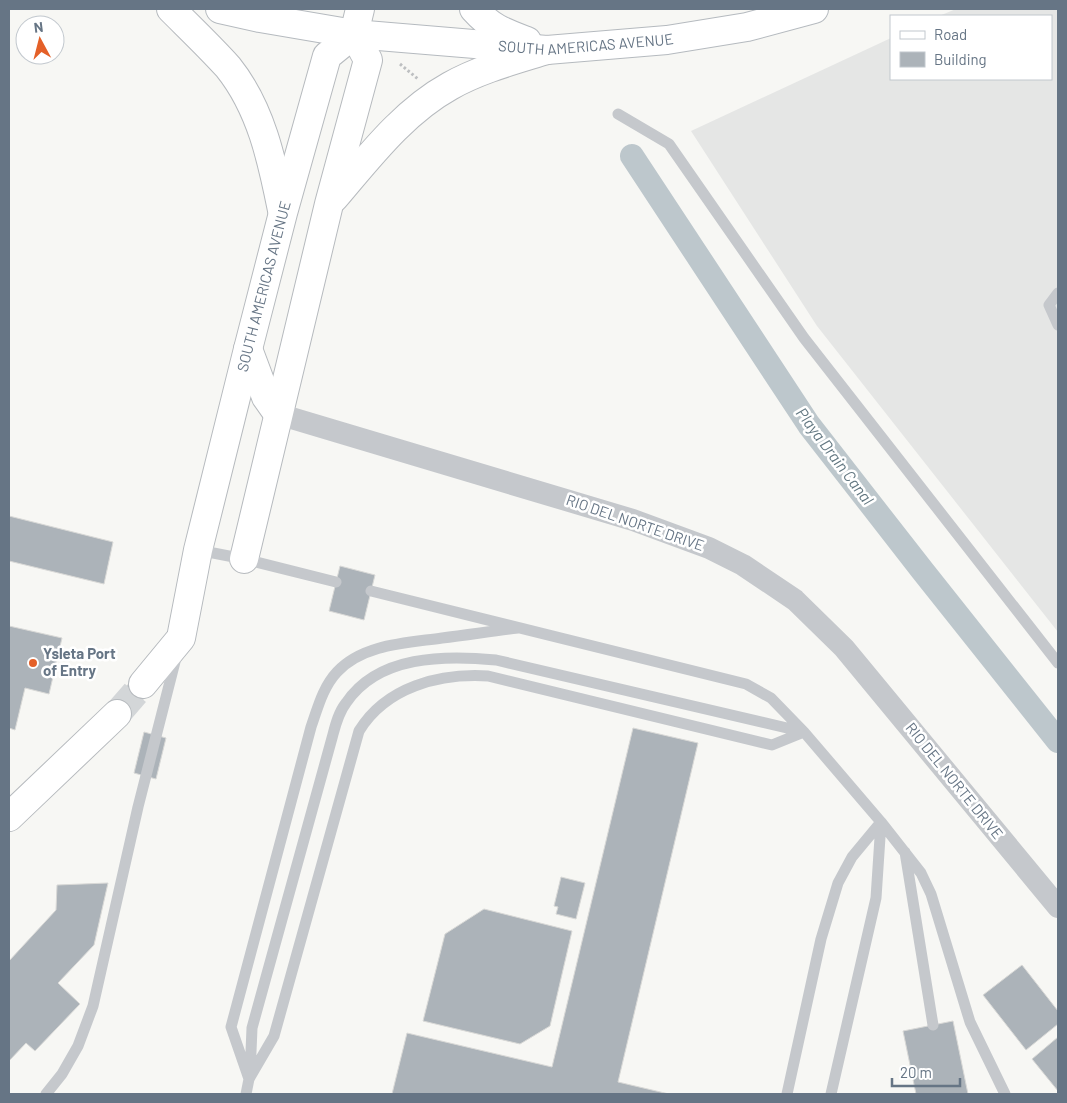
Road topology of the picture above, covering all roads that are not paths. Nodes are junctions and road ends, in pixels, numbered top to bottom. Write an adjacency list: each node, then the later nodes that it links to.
1 (171, 9): 9 (main road)
2 (220, 9): 5 (main road)
3 (474, 9): 6 (main road)
4 (814, 9): 6 (main road, SOUTH AMERICAS AVENUE)
5 (357, 21): 6 (main road, SOUTH AMERICAS AVENUE); 8 (main road); 9 (main road, SOUTH AMERICAS AVENUE)
6 (547, 50): 8 (main road)
7 (618, 114): 20 (lane)
8 (329, 204): 13 (main road)
9 (283, 213): 12 (main road, SOUTH AMERICAS AVENUE)
10 (1058, 293): 11 (lane)
11 (1058, 325)
12 (248, 349): 13 (main road); 14 (main road, SOUTH AMERICAS AVENUE)
13 (278, 414): 15 (main road); 27 (street, RIO DEL NORTE DRIVE)
14 (198, 550): 15 (lane); 19 (main road, SOUTH AMERICAS AVENUE)
15 (244, 559): 16 (lane)
16 (336, 582)
17 (371, 591): 18 (lane)
18 (518, 628): 23 (lane); 29 (lane)
19 (181, 638): 21 (main road); 30 (lane)
20 (1058, 662)
21 (143, 684)
22 (117, 714): 24 (main road)
23 (804, 732): 25 (lane); 29 (lane); 29 (lane)
24 (9, 817)
25 (881, 822): 26 (lane); 32 (lane); 33 (lane)
26 (904, 850): 28 (lane); 34 (lane)
27 (1058, 907)
28 (933, 1025)
29 (249, 1079): 31 (lane)
30 (46, 1094)
31 (246, 1094)
32 (787, 1094)
33 (831, 1094)
34 (1006, 1094)

